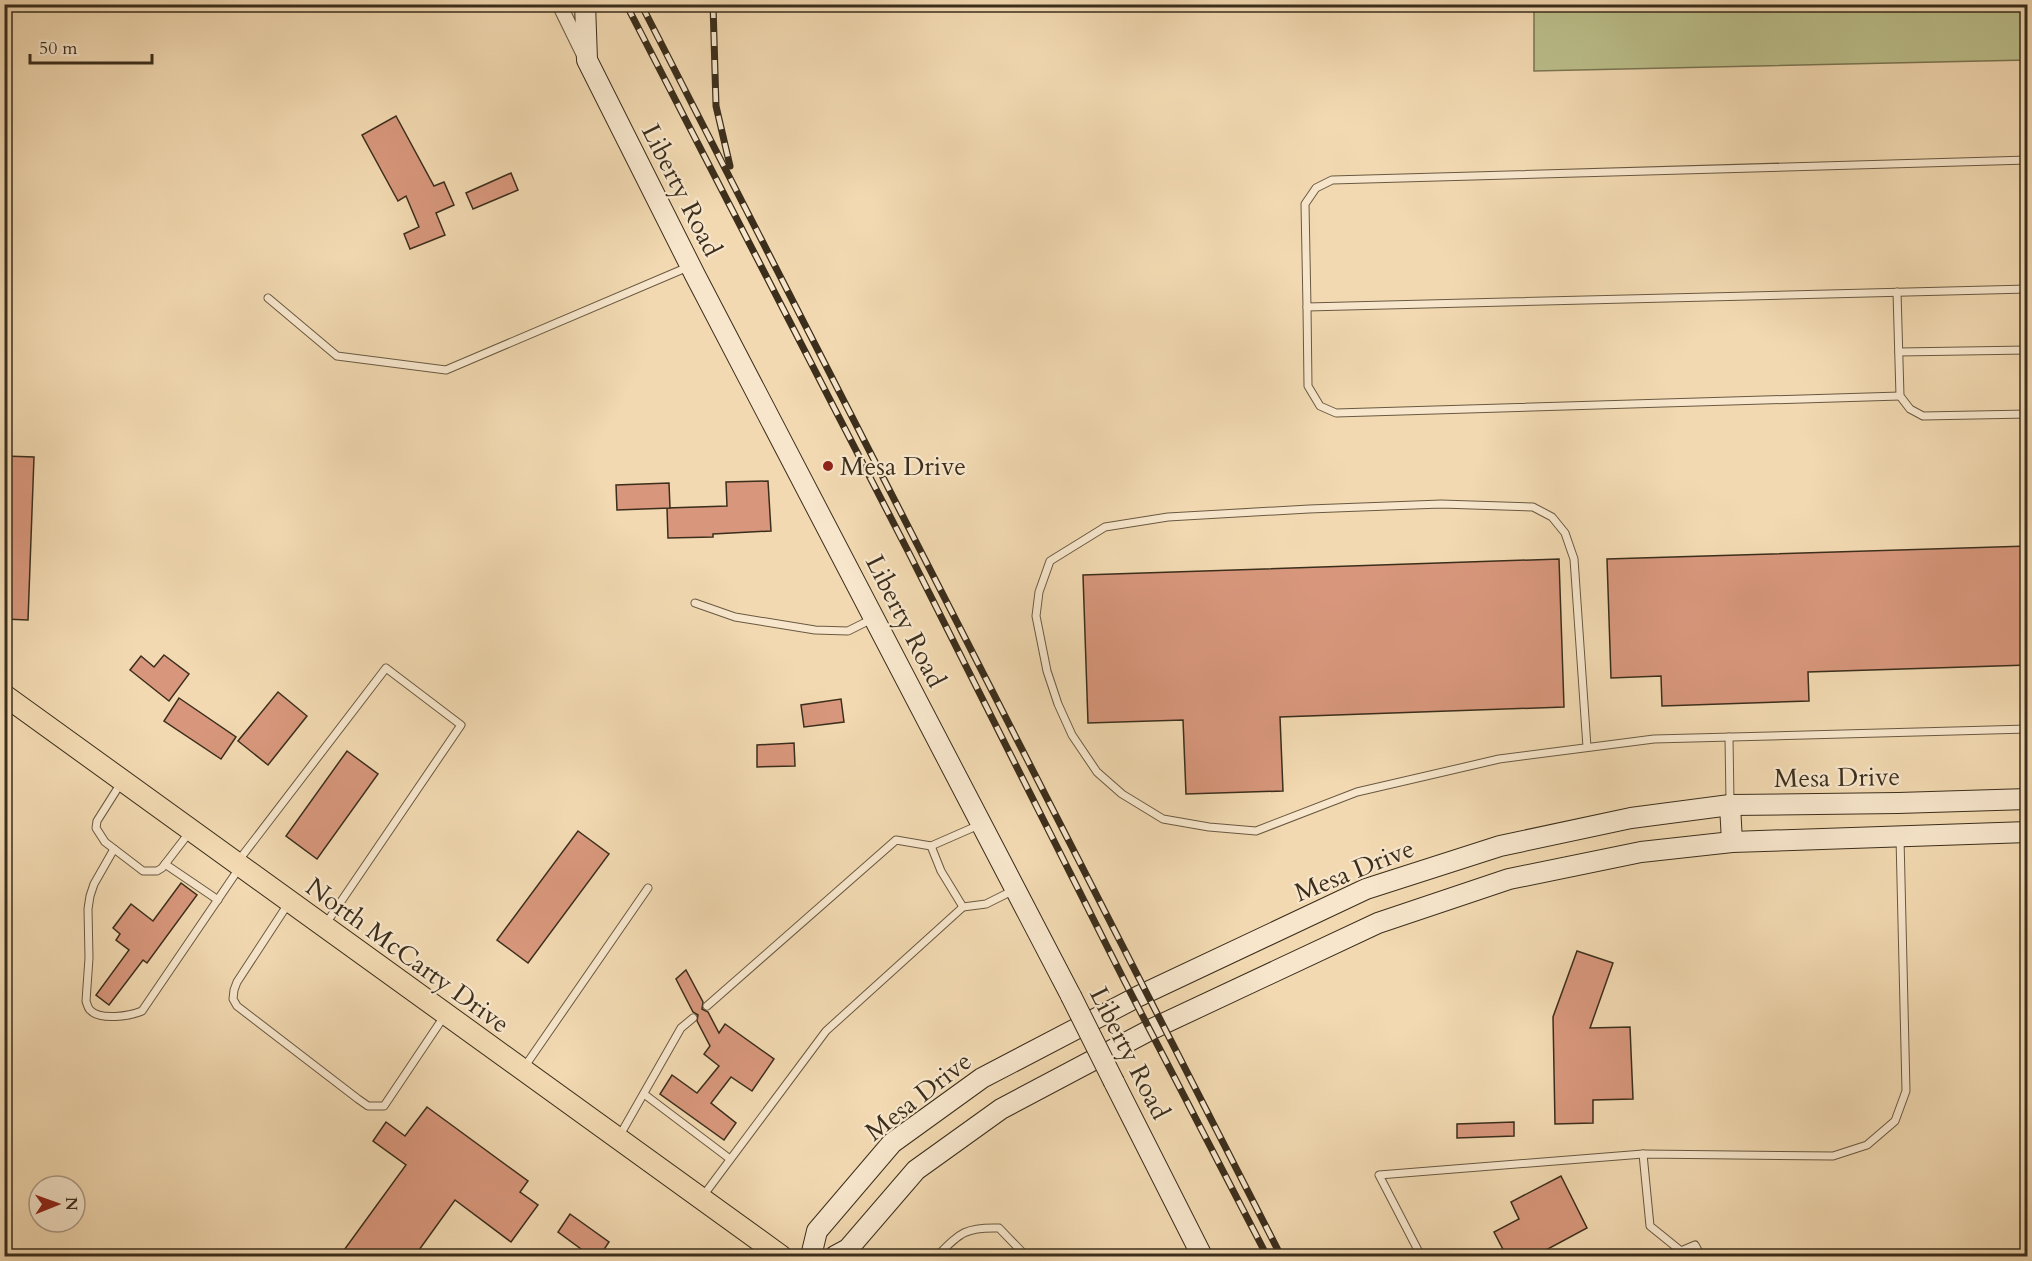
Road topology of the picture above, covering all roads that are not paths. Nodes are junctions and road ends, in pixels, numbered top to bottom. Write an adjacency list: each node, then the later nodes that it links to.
1 (559, 4): 3 (street)
2 (585, 4): 3 (main road, Liberty Road)
3 (587, 60): 5 (main road, Liberty Road)
4 (2028, 160): 9 (lane)
5 (690, 266): 8 (lane); 15 (main road, Liberty Road)
6 (2028, 289): 7 (lane)
7 (1897, 292): 9 (lane); 11 (lane)
8 (268, 298)
9 (1307, 307): 12 (lane)
10 (2028, 350): 11 (lane)
11 (1899, 352): 12 (lane)
12 (1900, 396): 13 (lane)
13 (2028, 414)
14 (694, 603): 15 (lane)
15 (874, 617): 24 (main road, Liberty Road)
16 (4, 695): 20 (main road, North McCarty Drive)
17 (2028, 729): 18 (lane)
18 (1729, 738): 19 (lane); 23 (lane)
19 (1587, 747): 19 (lane)
20 (122, 781): 25 (main road, North McCarty Drive); 30 (lane)
21 (2028, 799): 22 (main road, Mesa Drive)
22 (1898, 803): 23 (main road, Mesa Drive); 27 (main road)
23 (1730, 805): 28 (main road); 49 (main road, Mesa Drive)
24 (981, 824): 29 (lane); 34 (main road, Liberty Road)
25 (191, 830): 31 (lane); 32 (main road, North McCarty Drive)
26 (2028, 832): 27 (main road)
27 (1900, 836): 28 (main road); 45 (lane)
28 (1732, 842): 50 (main road)
29 (931, 846): 37 (lane); 39 (lane)
30 (114, 849): 31 (lane); 35 (lane)
31 (165, 864): 35 (lane)
32 (238, 865): 35 (lane); 36 (main road, North McCarty Drive); 38 (lane)
33 (648, 888): 42 (lane)
34 (1015, 889): 37 (lane); 53 (main road, Liberty Road, bridge)
35 (218, 900)
36 (289, 902): 38 (main road, North McCarty Drive); 40 (lane)
37 (963, 907): 46 (lane)
38 (324, 927): 40 (main road, North McCarty Drive)
39 (707, 1006)
40 (445, 1015): 42 (main road, North McCarty Drive)
41 (693, 1018): 43 (lane)
42 (522, 1070): 44 (main road, North McCarty Drive)
43 (644, 1094): 44 (lane); 46 (lane)
44 (617, 1139): 47 (main road, North McCarty Drive)
45 (1643, 1154): 54 (lane); 55 (lane)
46 (730, 1159): 47 (lane)
47 (700, 1200): 48 (main road, North McCarty Drive)
48 (781, 1257)
49 (811, 1257)
50 (835, 1257)
51 (937, 1257): 52 (lane)
52 (1026, 1257)
53 (1202, 1257)
54 (1421, 1257)
55 (1701, 1257)

